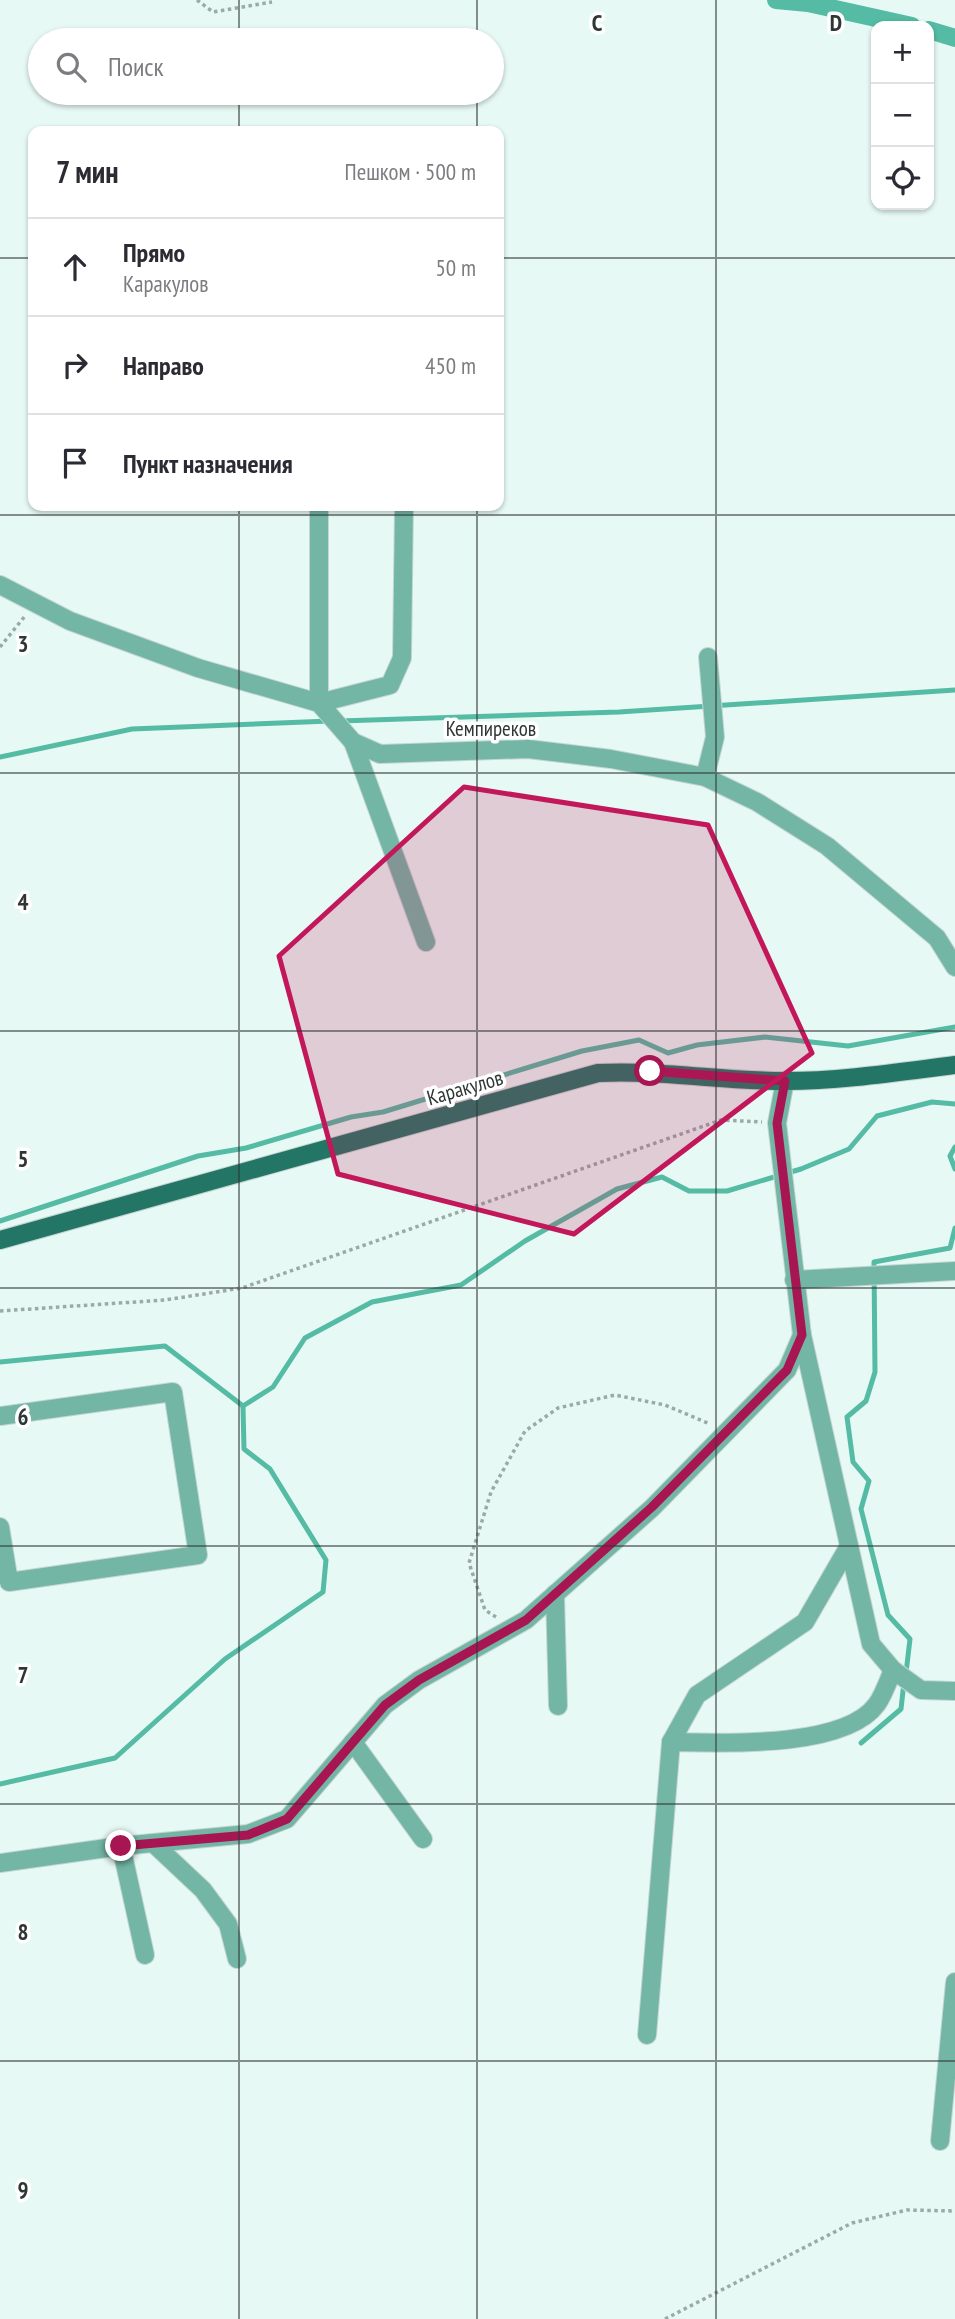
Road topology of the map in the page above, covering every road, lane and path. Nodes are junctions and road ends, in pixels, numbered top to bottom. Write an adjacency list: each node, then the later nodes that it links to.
1 (197, 0): 2 (path)
2 (272, 2)
3 (319, 511): 9 (street)
4 (404, 511): 9 (street)
5 (0, 585): 6 (street)
6 (47, 610): 7 (path); 9 (street)
7 (0, 647)
8 (708, 657): 11 (street)
9 (323, 706): 10 (street, Кемпиреков)
10 (349, 737): 11 (street, Кемпиреков); 12 (street)
11 (705, 777): 13 (street, Кемпиреков)
12 (426, 942)
13 (955, 967)
14 (955, 1065): 15 (main road, Каракулов)
15 (785, 1081): 16 (street); 17 (main road, Каракулов)
16 (777, 1123): 19 (street); 20 (path)
17 (0, 1240)
18 (955, 1271): 19 (street)
19 (794, 1280): 21 (street)
20 (0, 1311)
21 (802, 1335): 23 (street); 25 (street)
22 (0, 1416): 24 (street)
23 (727, 1431): 26 (street); 27 (path)
24 (0, 1527)
25 (849, 1546): 28 (street); 32 (street)
26 (555, 1594): 27 (street); 30 (street)
27 (512, 1628): 31 (street)
28 (893, 1670): 29 (street); 32 (street)
29 (951, 1695)
30 (558, 1706)
31 (353, 1742): 33 (street); 34 (street)
32 (671, 1742): 40 (street)
33 (423, 1839)
34 (153, 1843): 35 (street); 38 (street)
35 (121, 1846): 36 (street); 37 (street)
36 (0, 1863)
37 (145, 1955)
38 (237, 1959)
39 (955, 1982): 41 (street)
40 (647, 2035)
41 (940, 2141)
42 (955, 2211): 43 (path)
43 (665, 2319)

